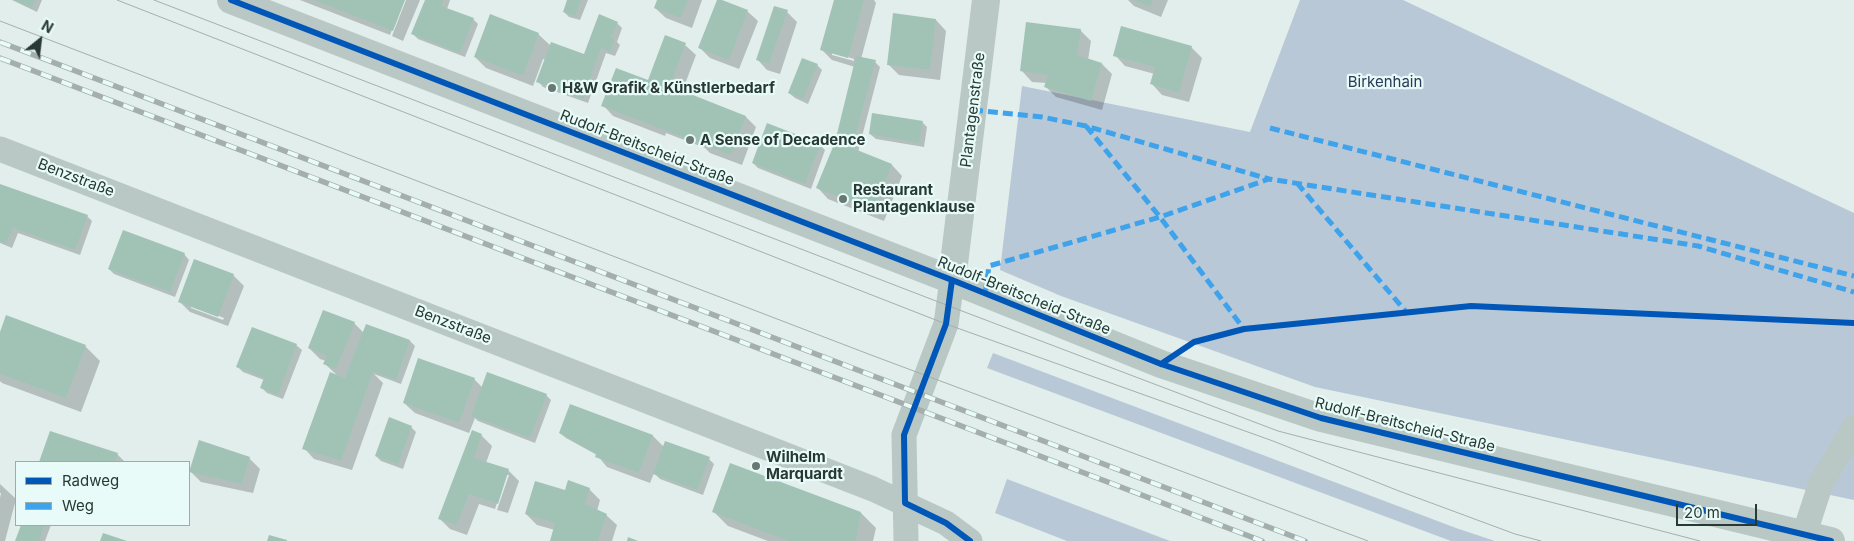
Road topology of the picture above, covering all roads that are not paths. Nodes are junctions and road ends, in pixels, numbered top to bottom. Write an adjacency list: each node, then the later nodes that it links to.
1 (231, 0): 4 (street, Rudolf-Breitscheid-Straße)
2 (986, 0): 4 (street, Plantagenstraße)
3 (0, 149): 6 (street, Benzstraße)
4 (952, 280): 6 (street); 7 (street, Rudolf-Breitscheid-Straße)
5 (1854, 428): 7 (street)
6 (905, 504): 8 (street); 9 (street, Benzstraße)
7 (1804, 535): 10 (street, Rudolf-Breitscheid-Straße)
8 (906, 541)
9 (970, 541)
10 (1831, 541)

